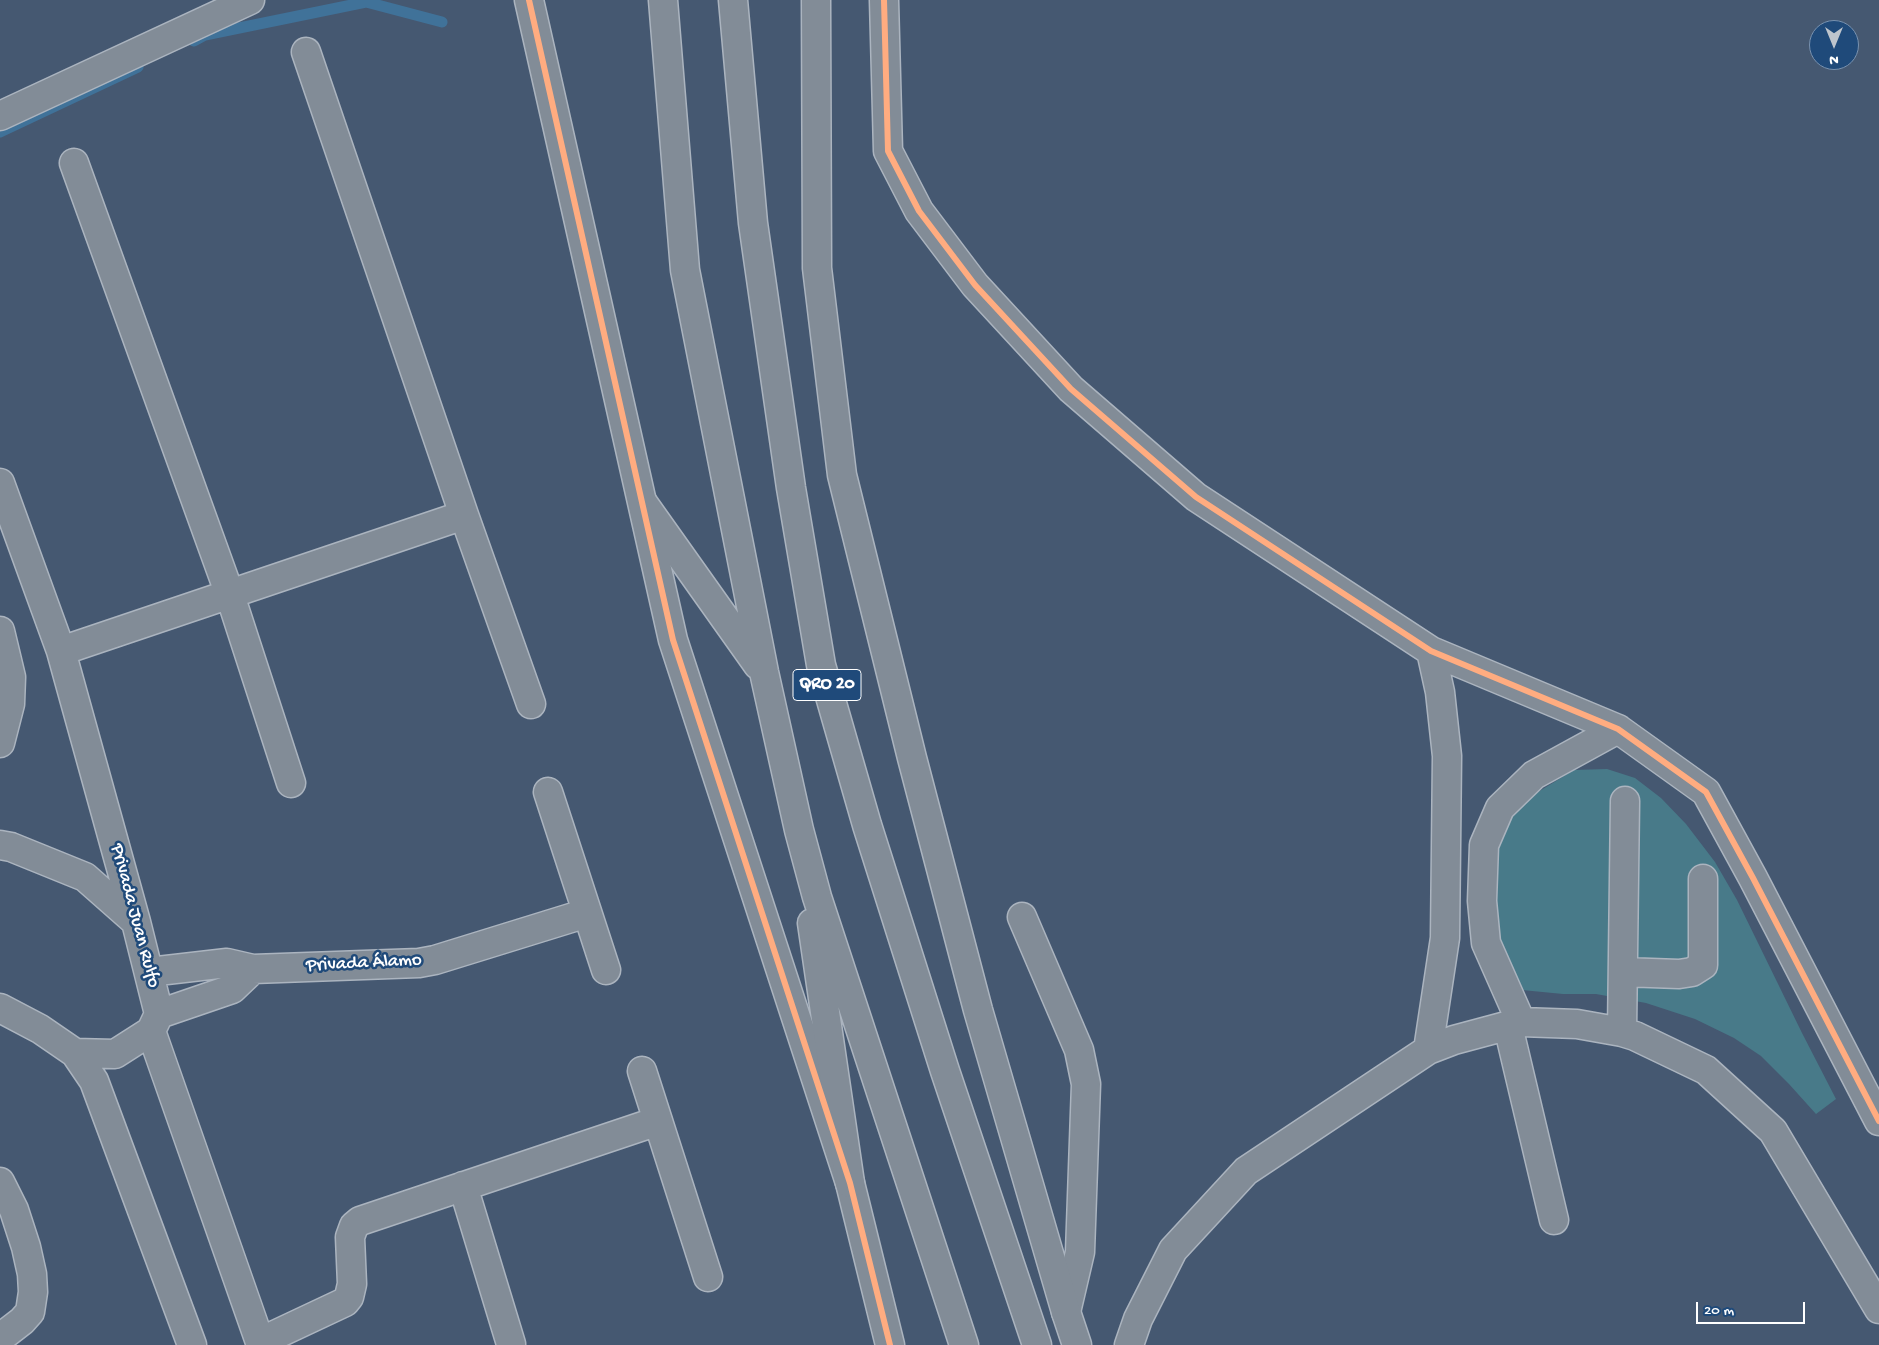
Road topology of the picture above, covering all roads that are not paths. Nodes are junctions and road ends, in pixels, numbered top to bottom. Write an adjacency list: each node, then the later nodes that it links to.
1 (250, 0): 8 (main road)
2 (528, 0): 11 (main road)
3 (662, 0): 17 (main road, QRO 20)
4 (733, 0): 56 (main road, QRO 20)
5 (816, 0): 49 (main road)
6 (884, 0): 16 (main road)
7 (306, 52): 12 (main road)
8 (0, 116)
9 (74, 163): 13 (main road)
10 (0, 483): 15 (main road, Privada Juan Rulfo)
11 (643, 503): 17 (main road); 44 (main road)
12 (464, 515): 13 (main road); 18 (main road)
13 (230, 595): 15 (main road); 21 (main road)
14 (0, 630): 20 (main road)
15 (61, 651): 29 (main road, Privada Juan Rulfo)
16 (1431, 651): 19 (main road); 38 (main road)
17 (764, 672): 24 (main road, QRO 20)
18 (531, 704)
19 (1618, 729): 36 (main road); 41 (main road)
20 (0, 743)
21 (291, 783)
22 (548, 792): 27 (main road)
23 (1625, 801): 33 (main road)
24 (799, 830): 44 (main road); 55 (main road, QRO 20)
25 (0, 845): 29 (main road)
26 (1703, 880): 33 (main road)
27 (587, 913): 30 (main road, Privada Álamo); 31 (main road)
28 (1022, 917): 49 (main road)
29 (136, 922): 32 (main road, Privada Juan Rulfo)
30 (253, 969): 32 (main road, Privada Álamo); 35 (main road)
31 (606, 970)
32 (149, 972): 35 (main road, Privada Juan Rulfo)
33 (1623, 972): 37 (main road)
34 (1, 1008): 39 (main road)
35 (155, 1022): 39 (main road); 51 (main road, Privada Juan Rulfo)
36 (1514, 1024): 37 (main road); 38 (main road); 46 (main road)
37 (1622, 1032): 48 (main road)
38 (1428, 1050): 58 (main road)
39 (75, 1054): 53 (main road)
40 (642, 1071): 42 (main road)
41 (1879, 1121)
42 (658, 1122): 45 (main road); 47 (main road)
43 (0, 1182): 50 (main road)
44 (850, 1184): 54 (main road)
45 (462, 1186): 51 (main road); 52 (main road)
46 (1554, 1220)
47 (708, 1277)
48 (1879, 1309)
49 (1066, 1312): 57 (main road)
50 (0, 1338)
51 (260, 1343)
52 (511, 1344)
53 (192, 1345)
54 (890, 1345)
55 (964, 1345)
56 (1037, 1345)
57 (1077, 1345)
58 (1129, 1345)

